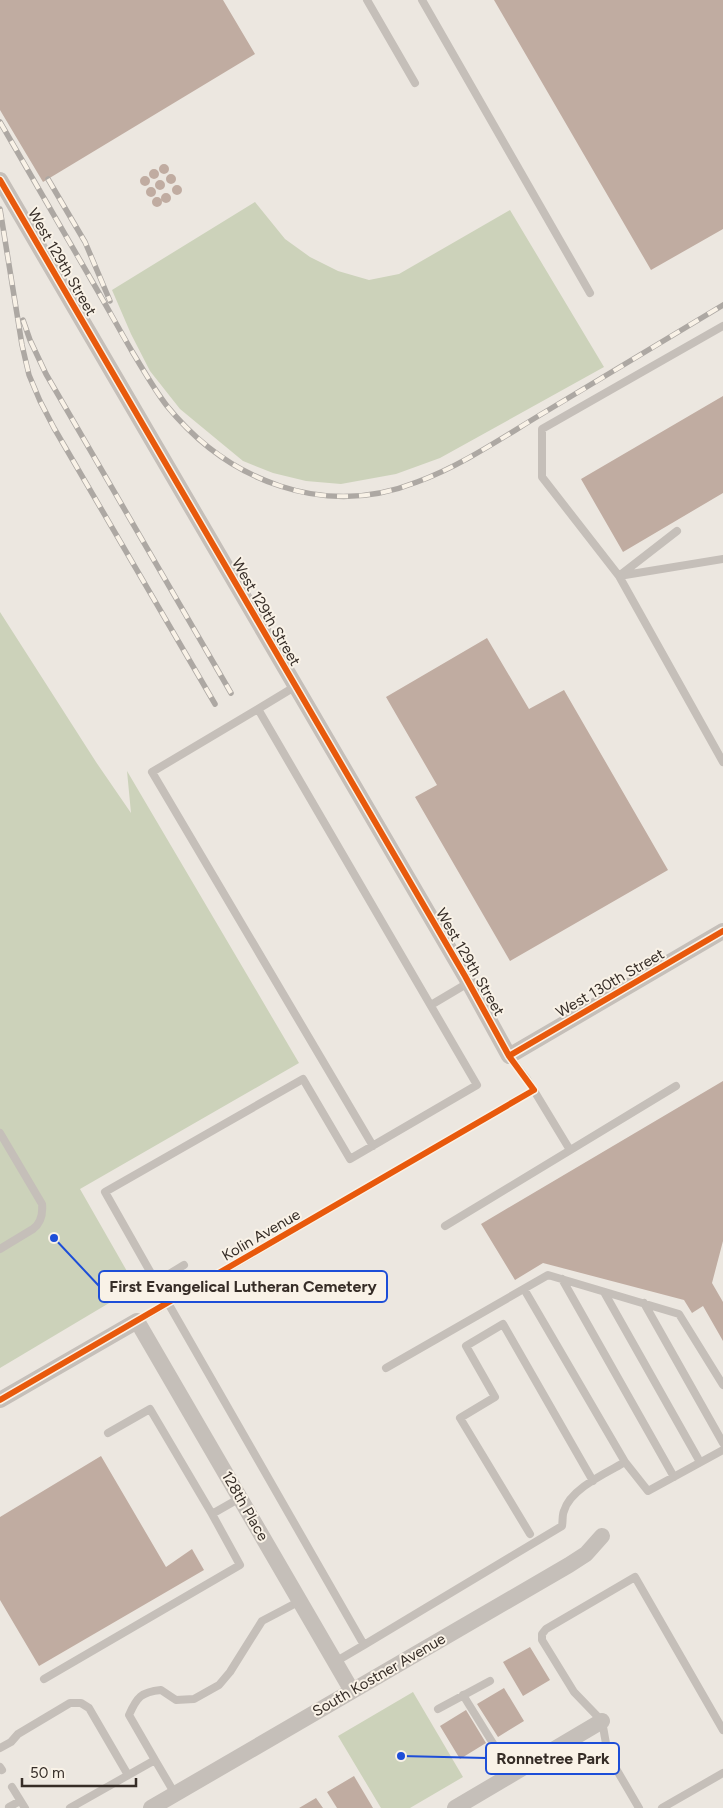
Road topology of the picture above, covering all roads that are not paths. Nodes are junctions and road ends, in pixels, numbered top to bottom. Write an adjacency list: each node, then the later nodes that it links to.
1 (368, 0): 3 (lane)
2 (422, 0): 5 (lane)
3 (415, 83)
4 (0, 180): 10 (street, West 129th Street)
5 (590, 293)
6 (723, 326): 9 (lane)
7 (677, 531): 9 (lane)
8 (723, 559): 9 (lane)
9 (619, 576): 12 (lane)
10 (296, 686): 11 (lane); 14 (street, West 129th Street)
11 (258, 709): 15 (lane); 20 (lane)
12 (723, 762)
13 (723, 931): 16 (street, West 130th Street)
14 (468, 982): 15 (lane); 16 (street, West 129th Street)
15 (431, 1006): 20 (lane)
16 (510, 1056): 18 (lane)
17 (676, 1086): 21 (lane)
18 (534, 1090): 21 (lane); 28 (lane, Kolin Avenue)
19 (0, 1133): 23 (lane)
20 (373, 1146): 24 (lane)
21 (570, 1150): 22 (lane)
22 (445, 1226)
23 (0, 1249)
24 (184, 1265)
25 (562, 1280): 26 (lane); 27 (lane); 39 (lane)
26 (524, 1289): 31 (lane); 37 (lane)
27 (604, 1292): 29 (lane); 38 (lane)
28 (168, 1303): 30 (lane, Kolin Avenue); 46 (lane)
29 (644, 1304): 32 (lane); 35 (lane)
30 (137, 1321): 33 (street, Kolin Avenue); 41 (street, 128th Place)
31 (386, 1368)
32 (723, 1385)
33 (0, 1400)
34 (108, 1433): 42 (lane)
35 (723, 1443)
36 (723, 1450): 38 (lane)
37 (625, 1462): 39 (lane); 40 (lane)
38 (700, 1462): 39 (lane)
39 (674, 1476)
40 (593, 1481): 43 (lane); 46 (lane)
41 (240, 1498): 42 (lane); 45 (street, 128th Place)
42 (212, 1514): 48 (lane)
43 (530, 1534)
44 (602, 1536): 50 (street, South Kostner Avenue)
45 (300, 1601): 47 (street, 128th Place); 56 (lane)
46 (364, 1645): 47 (lane)
47 (335, 1662): 50 (street, 128th Place)
48 (44, 1679)
49 (490, 1681): 51 (lane)
50 (352, 1691): 61 (street, South Kostner Avenue)
51 (463, 1695): 52 (lane); 58 (lane)
52 (438, 1709)
53 (602, 1721): 54 (lane); 58 (street); 68 (lane)
54 (723, 1730)
55 (0, 1748): 59 (lane)
56 (155, 1760): 59 (lane); 61 (lane)
57 (723, 1773): 69 (lane)
58 (512, 1774): 67 (street)
59 (128, 1775): 65 (lane)
60 (12, 1787): 62 (lane)
61 (175, 1794): 66 (street, South Kostner Avenue)
62 (20, 1800): 63 (lane); 64 (lane)
63 (9, 1807)
64 (25, 1808)
65 (70, 1808)
66 (151, 1808)
67 (455, 1808)
68 (638, 1808)
69 (662, 1808)

